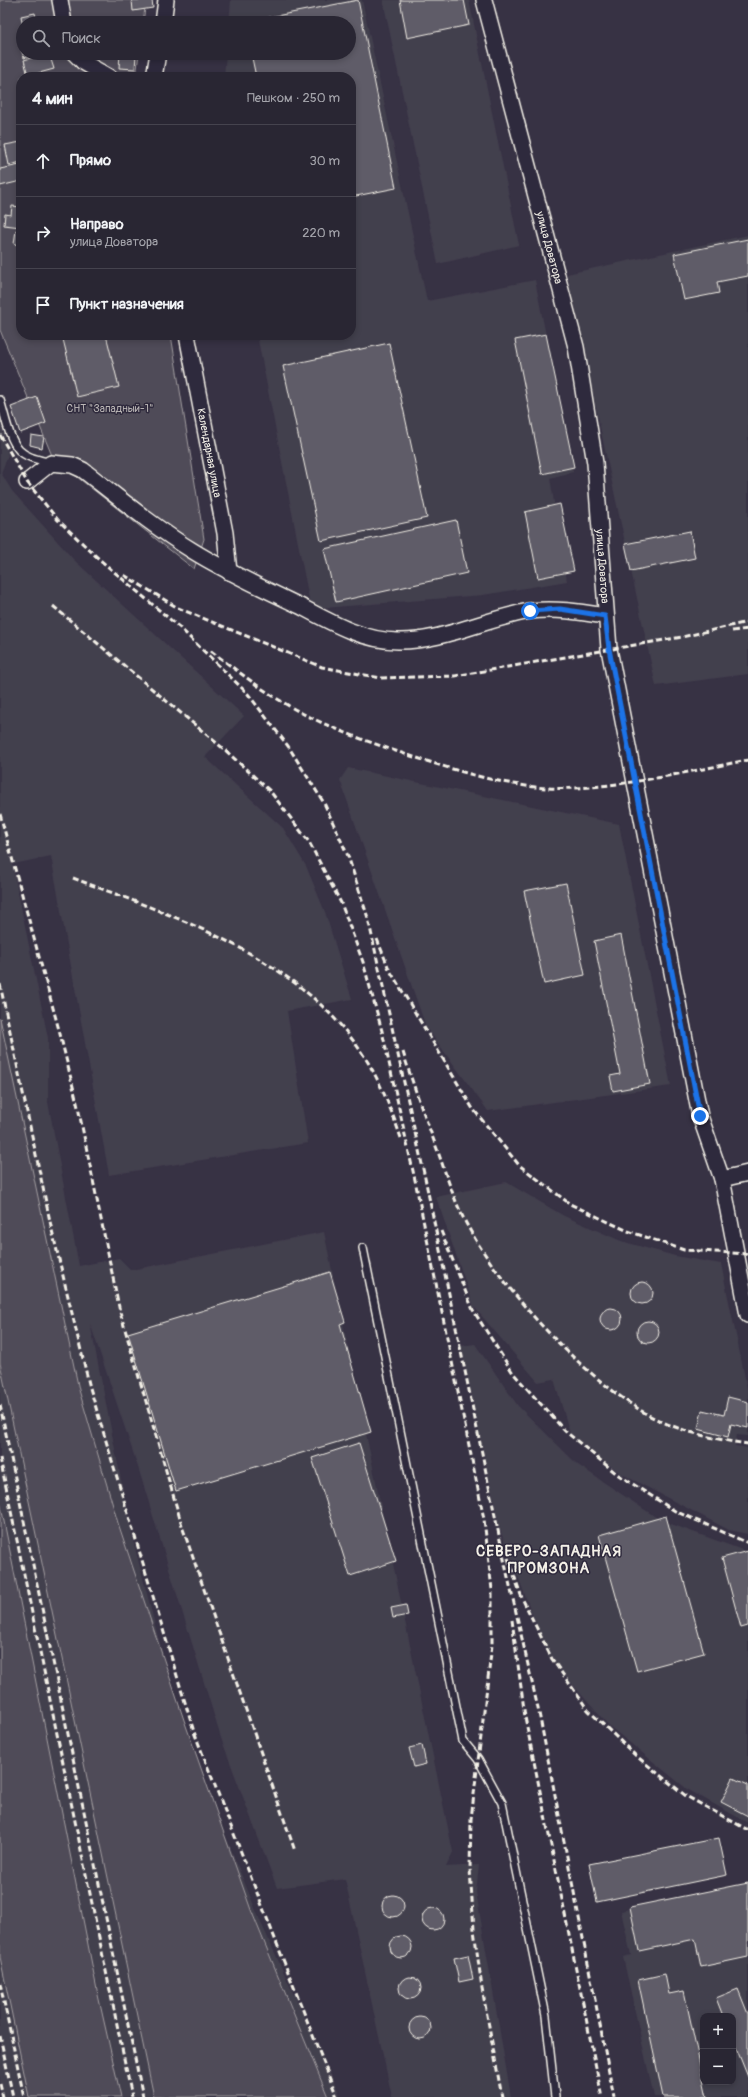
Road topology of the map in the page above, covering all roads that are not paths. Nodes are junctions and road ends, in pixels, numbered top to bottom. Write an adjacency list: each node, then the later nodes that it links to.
1 (60, 0): 4 (street)
2 (166, 0): 5 (street)
3 (484, 0): 15 (street, улица Доватора)
4 (63, 16)
5 (164, 16)
6 (81, 60): 8 (street)
7 (157, 60): 9 (street)
8 (100, 72)
9 (155, 72)
10 (188, 340): 14 (street, Календарная улица)
11 (0, 400): 12 (lane)
12 (51, 463): 13 (street); 14 (street)
13 (27, 482)
14 (229, 572): 15 (street)
15 (605, 616): 17 (street, улица Доватора)
16 (748, 1173): 17 (street)
17 (722, 1180): 19 (street, улица Доватора)
18 (364, 1248): 20 (lane)
19 (748, 1315)
20 (555, 2097)

